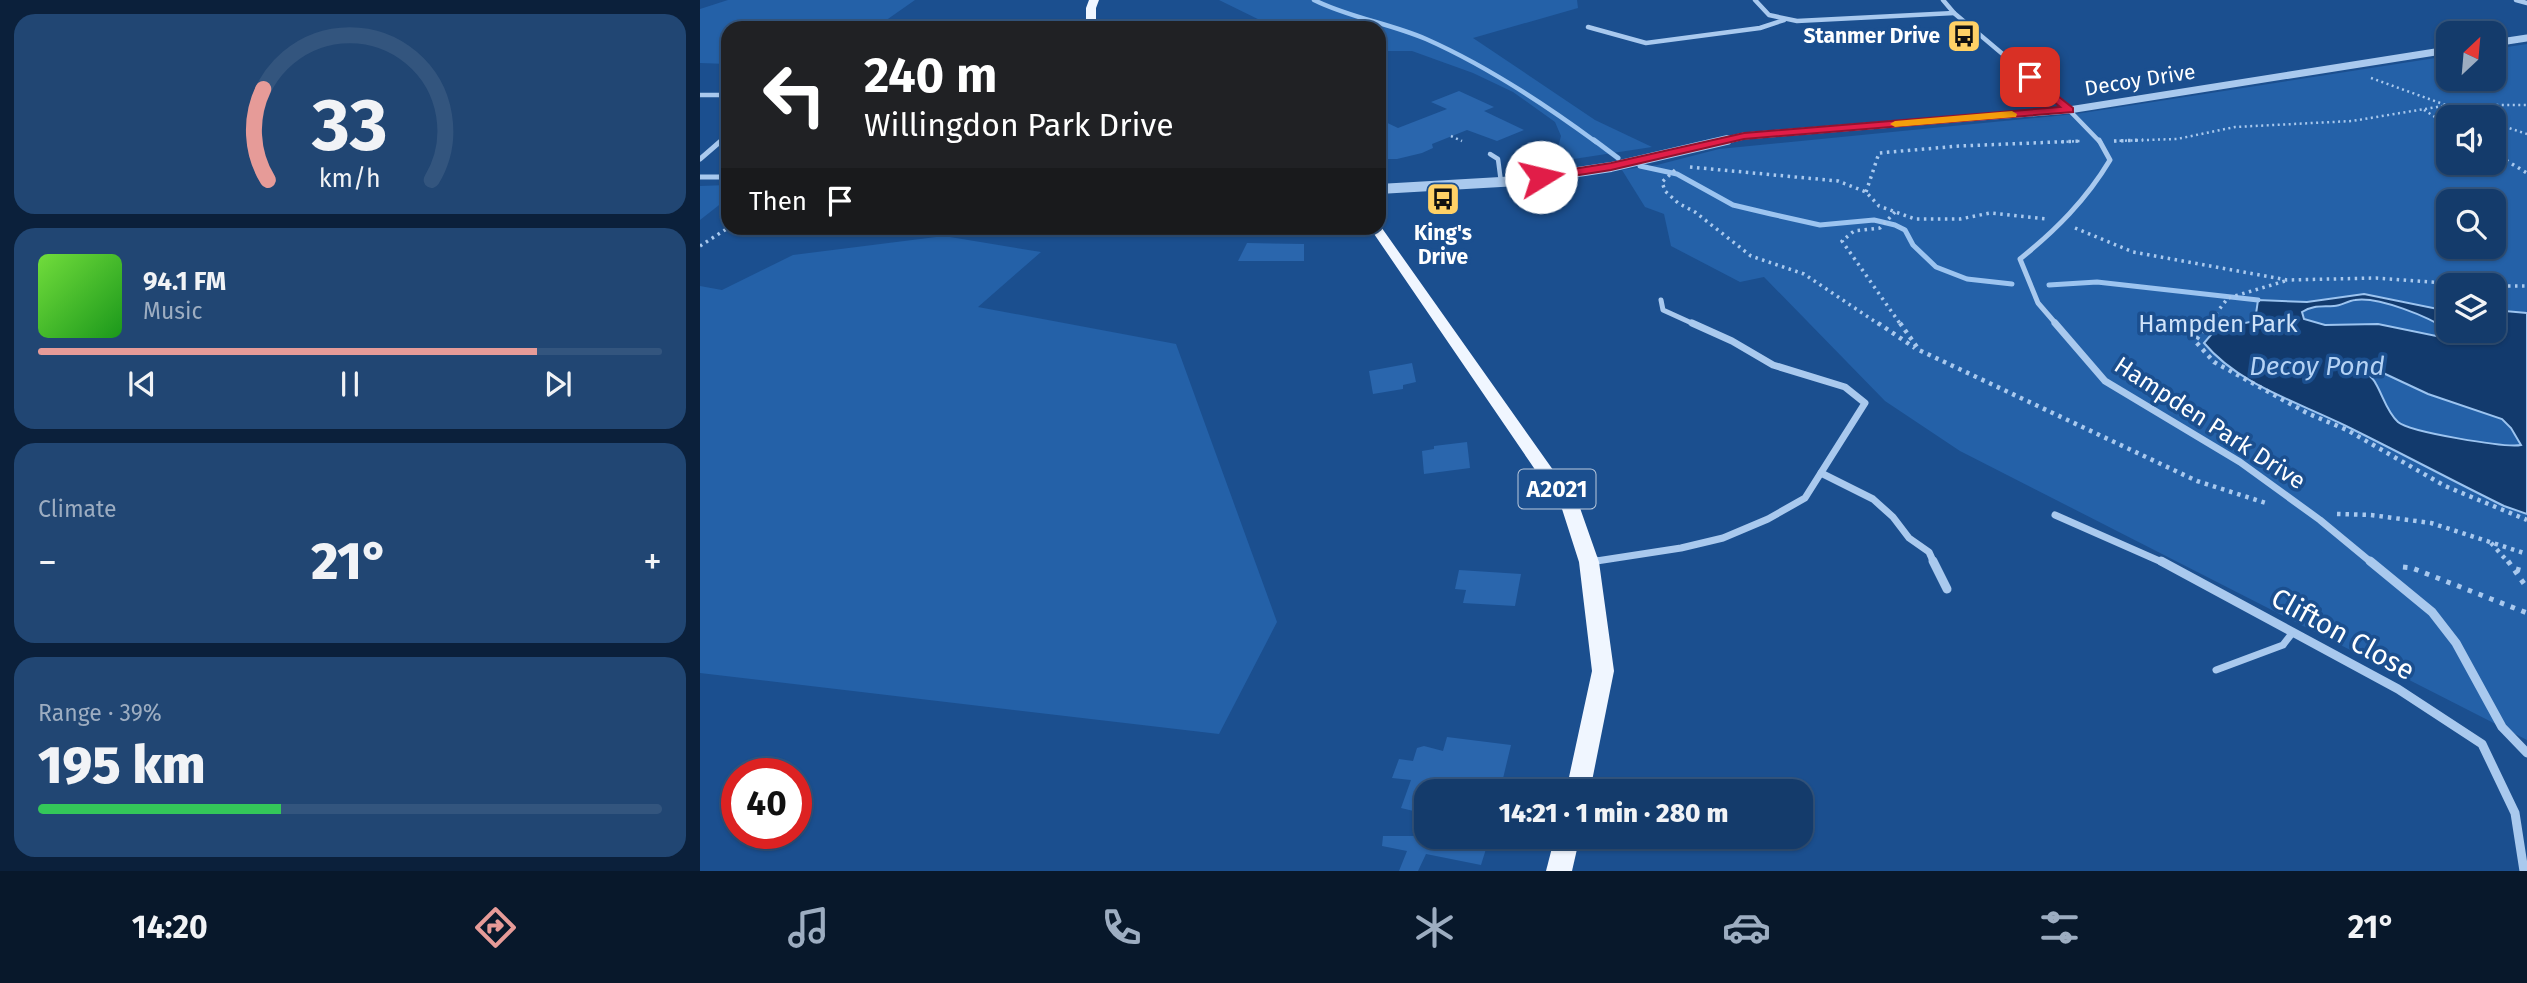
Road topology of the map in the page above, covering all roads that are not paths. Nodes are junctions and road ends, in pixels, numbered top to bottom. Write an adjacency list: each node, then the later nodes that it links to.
1 (1094, 0): 8 (main road)
2 (1755, 0): 7 (street)
3 (1943, 0): 6 (street)
4 (2516, 0): 5 (street)
5 (2527, 4)
6 (1955, 13): 7 (street); 15 (street)
7 (1784, 20): 9 (street)
8 (1091, 21)
9 (1588, 27)
10 (2527, 38): 11 (street)
11 (2506, 41)
12 (2436, 52): 15 (street, Decoy Drive)
13 (700, 94): 14 (street)
14 (721, 95)
15 (2069, 110): 21 (street, Decoy Drive); 31 (street, Hampden Park Drive)
16 (721, 141): 18 (street)
17 (1490, 153): 21 (lane)
18 (700, 159)
19 (700, 177): 20 (street)
20 (721, 177)
21 (1501, 182): 22 (street, Decoy Drive)
22 (1386, 189)
23 (1382, 235): 27 (main road, A2021)
24 (1661, 300): 25 (street)
25 (1821, 473): 27 (street); 28 (street)
26 (2055, 515): 29 (street, Clifton Close)
27 (1589, 562): 32 (main road, A2021)
28 (1947, 589)
29 (2293, 632): 30 (lane); 35 (street, Clifton Close)
30 (2216, 670)
31 (2527, 753)
32 (1580, 779)
33 (1565, 849): 34 (main road)
34 (1559, 871)
35 (2524, 871)

